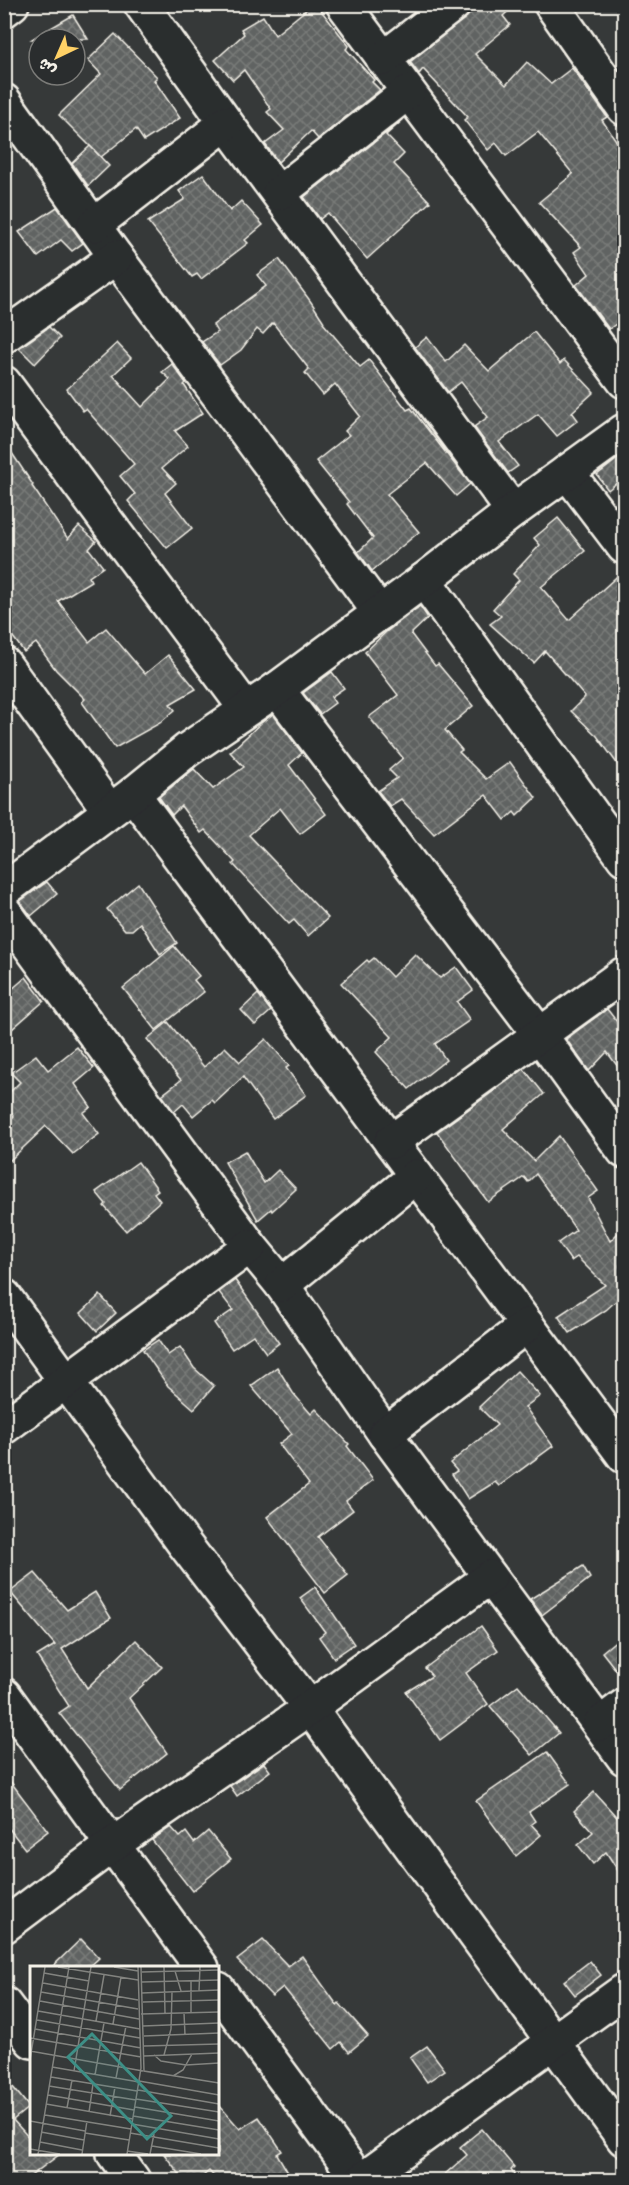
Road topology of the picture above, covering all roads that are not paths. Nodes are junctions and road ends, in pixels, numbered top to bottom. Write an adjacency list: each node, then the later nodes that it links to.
1 (12, 4): 6 (street)
2 (141, 4): 11 (street)
3 (343, 4): 7 (street)
4 (454, 4): 7 (street)
5 (551, 4): 10 (street)
6 (4, 10)
7 (383, 59): 8 (street)
8 (408, 92): 12 (street); 16 (street)
9 (4, 101): 13 (street)
10 (624, 108)
11 (226, 123): 12 (street); 13 (street)
12 (279, 193): 20 (street)
13 (94, 225): 14 (street)
14 (116, 258): 15 (street); 23 (street)
15 (4, 336)
16 (624, 381)
17 (4, 383): 26 (street)
18 (624, 431): 19 (street)
19 (567, 472): 20 (street); 21 (street)
20 (513, 511): 22 (street)
21 (624, 547)
22 (424, 580): 23 (street); 28 (street)
23 (380, 613): 25 (street)
24 (4, 664): 27 (street)
25 (276, 689): 26 (street); 32 (street)
26 (246, 709): 27 (street)
27 (121, 802): 29 (street); 33 (street)
28 (624, 858)
29 (4, 890)
30 (4, 911): 36 (street)
31 (624, 974): 32 (street)
32 (540, 1035): 33 (street); 34 (street)
33 (391, 1143): 35 (street)
34 (624, 1151)
35 (416, 1176): 37 (street); 39 (street)
36 (250, 1246): 37 (street); 40 (street)
37 (282, 1285): 42 (street)
38 (4, 1296): 40 (street)
39 (527, 1325): 42 (street); 43 (street)
40 (68, 1382): 41 (street); 46 (street)
41 (4, 1427)
42 (385, 1434): 44 (street)
43 (624, 1456)
44 (490, 1577): 46 (street); 47 (street)
45 (4, 1695): 49 (street)
46 (310, 1708): 49 (street); 56 (street)
47 (612, 1715): 48 (street)
48 (624, 1758)
49 (112, 1845): 50 (street); 51 (street)
50 (4, 1926)
51 (201, 1966)
52 (219, 1990): 60 (street)
53 (624, 1991): 56 (street)
54 (4, 2004): 55 (street)
55 (30, 2038)
56 (553, 2042): 57 (street); 60 (street)
57 (624, 2139)
58 (115, 2155): 59 (street)
59 (134, 2181)
60 (360, 2181)

